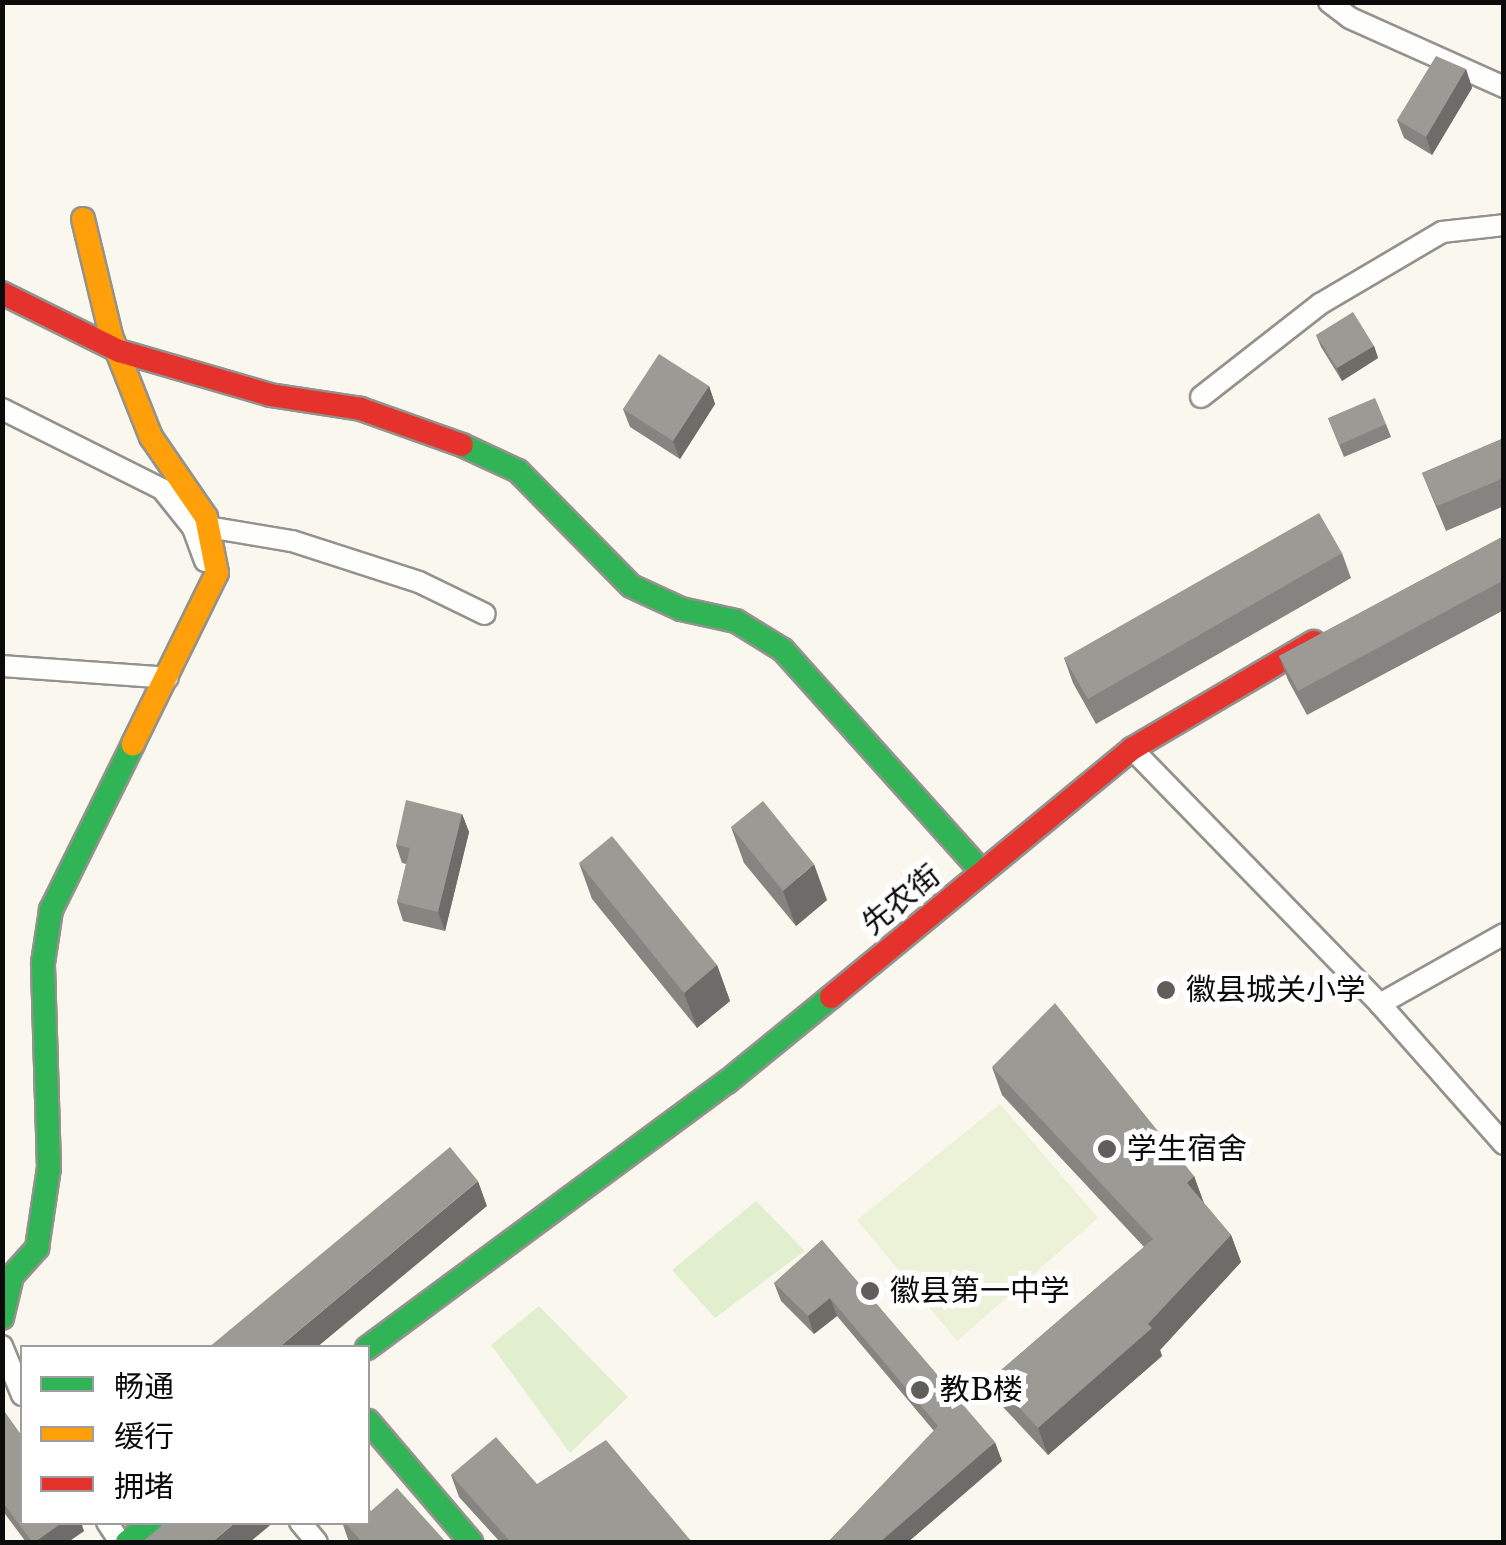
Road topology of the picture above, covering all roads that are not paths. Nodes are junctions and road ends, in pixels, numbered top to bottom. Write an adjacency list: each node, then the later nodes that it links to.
1 (1328, 2): 2 (street)
2 (1504, 87)
3 (82, 219): 6 (street)
4 (1504, 224): 7 (street)
5 (2, 293): 6 (street)
6 (119, 350): 9 (street); 16 (street)
7 (1201, 396)
8 (2, 408): 10 (street)
9 (208, 527): 10 (street); 11 (street)
10 (217, 573): 14 (street)
11 (485, 614)
12 (1337, 628): 15 (street, 先农街)
13 (2, 666): 14 (street)
14 (168, 678): 20 (street)
15 (1132, 749): 16 (street, 先农街); 18 (street)
16 (982, 872): 22 (street, 先农街)
17 (1504, 934): 18 (street)
18 (1380, 1004): 19 (street)
19 (1504, 1144)
20 (4, 1305)
21 (2, 1346): 23 (street)
22 (370, 1346)
23 (20, 1390)
24 (370, 1423): 27 (street)
25 (148, 1525): 26 (street)
26 (124, 1542)
27 (471, 1542)

